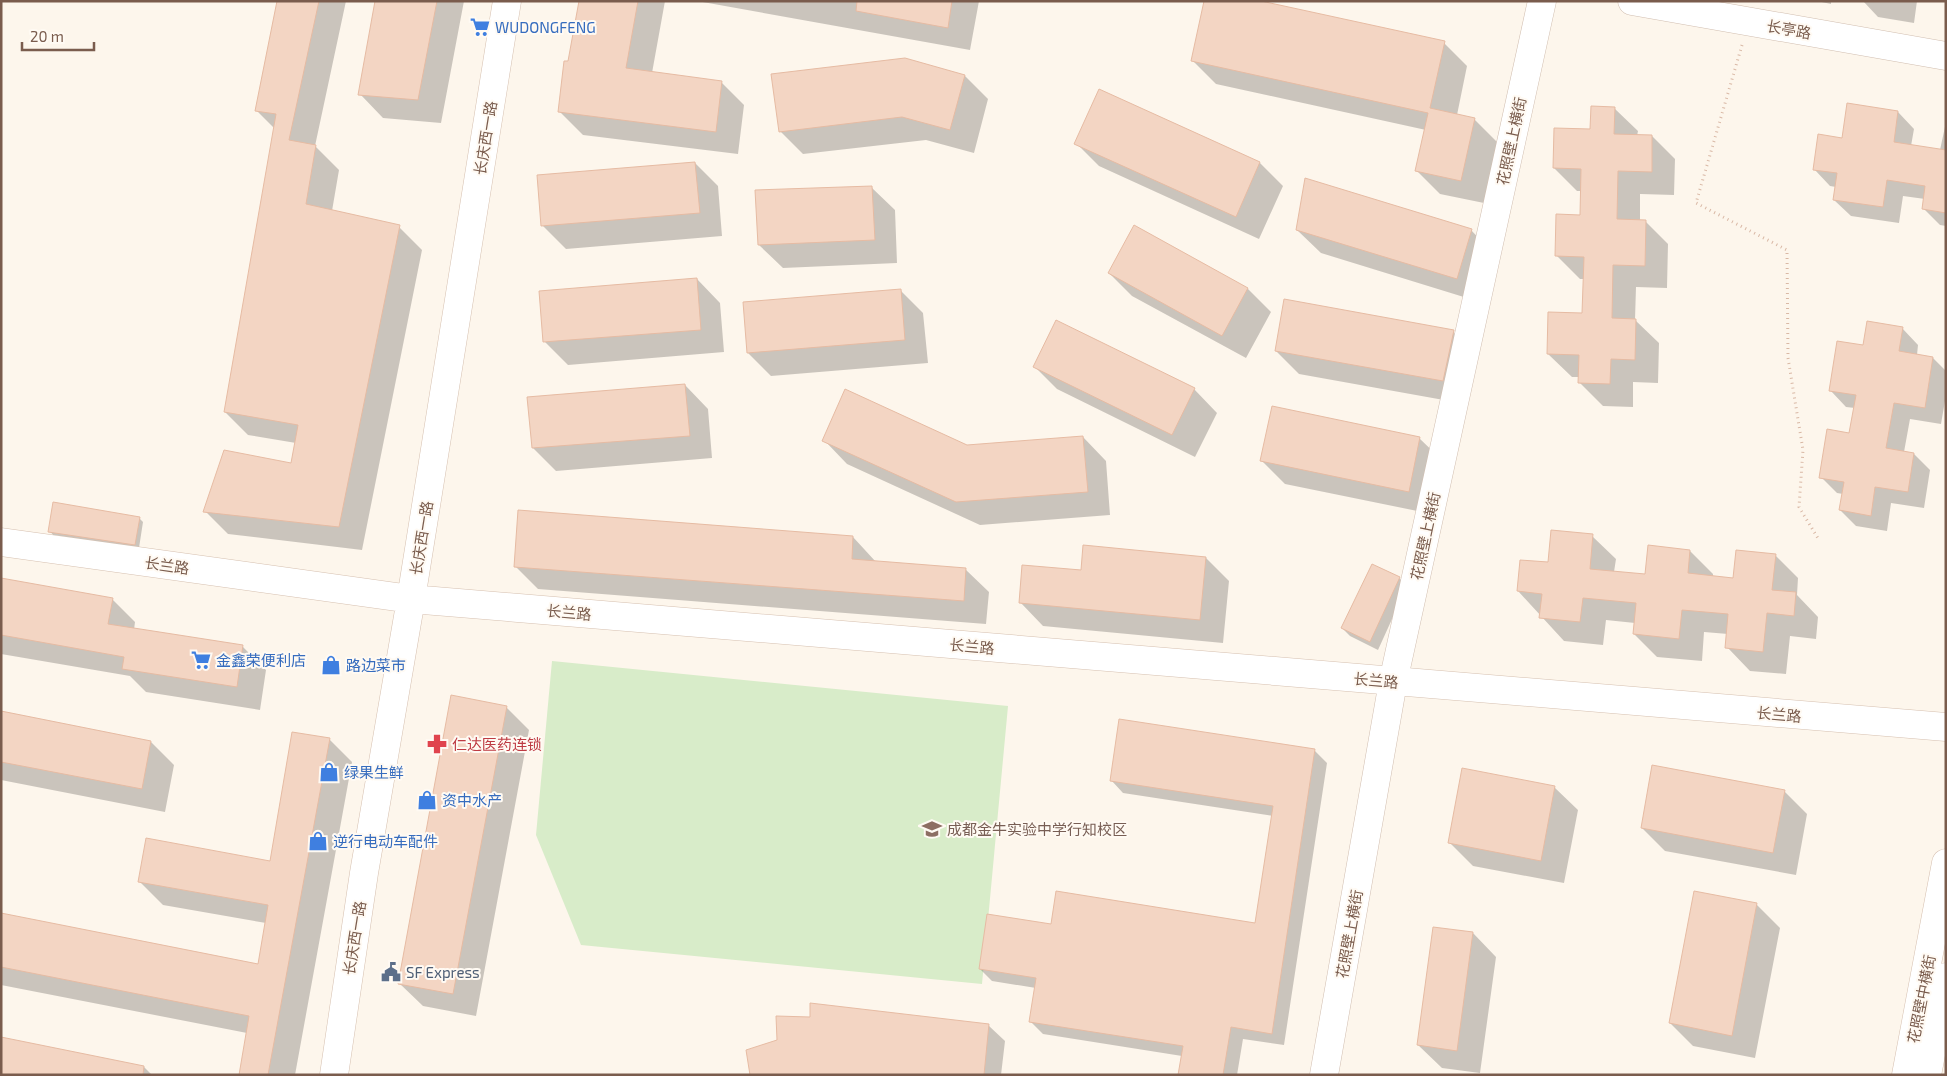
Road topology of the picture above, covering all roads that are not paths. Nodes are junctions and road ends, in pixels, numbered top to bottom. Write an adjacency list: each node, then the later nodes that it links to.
1 (507, 1): 6 (street, 长庆西一路)
2 (1542, 1): 7 (street, 花照壁上横街)
3 (1632, 1): 4 (street, 长亭路)
4 (1946, 56)
5 (1, 542): 6 (street, 长兰路)
6 (411, 599): 7 (street, 长兰路); 11 (street, 长庆西一路)
7 (1393, 682): 8 (street, 长兰路); 12 (street, 花照壁上横街)
8 (1946, 727)
9 (1946, 864): 13 (street, 花照壁中横街)
10 (1946, 977): 14 (street, 花照壁中横街)
11 (334, 1075)
12 (1324, 1075)
13 (1906, 1075)
14 (1927, 1075)

